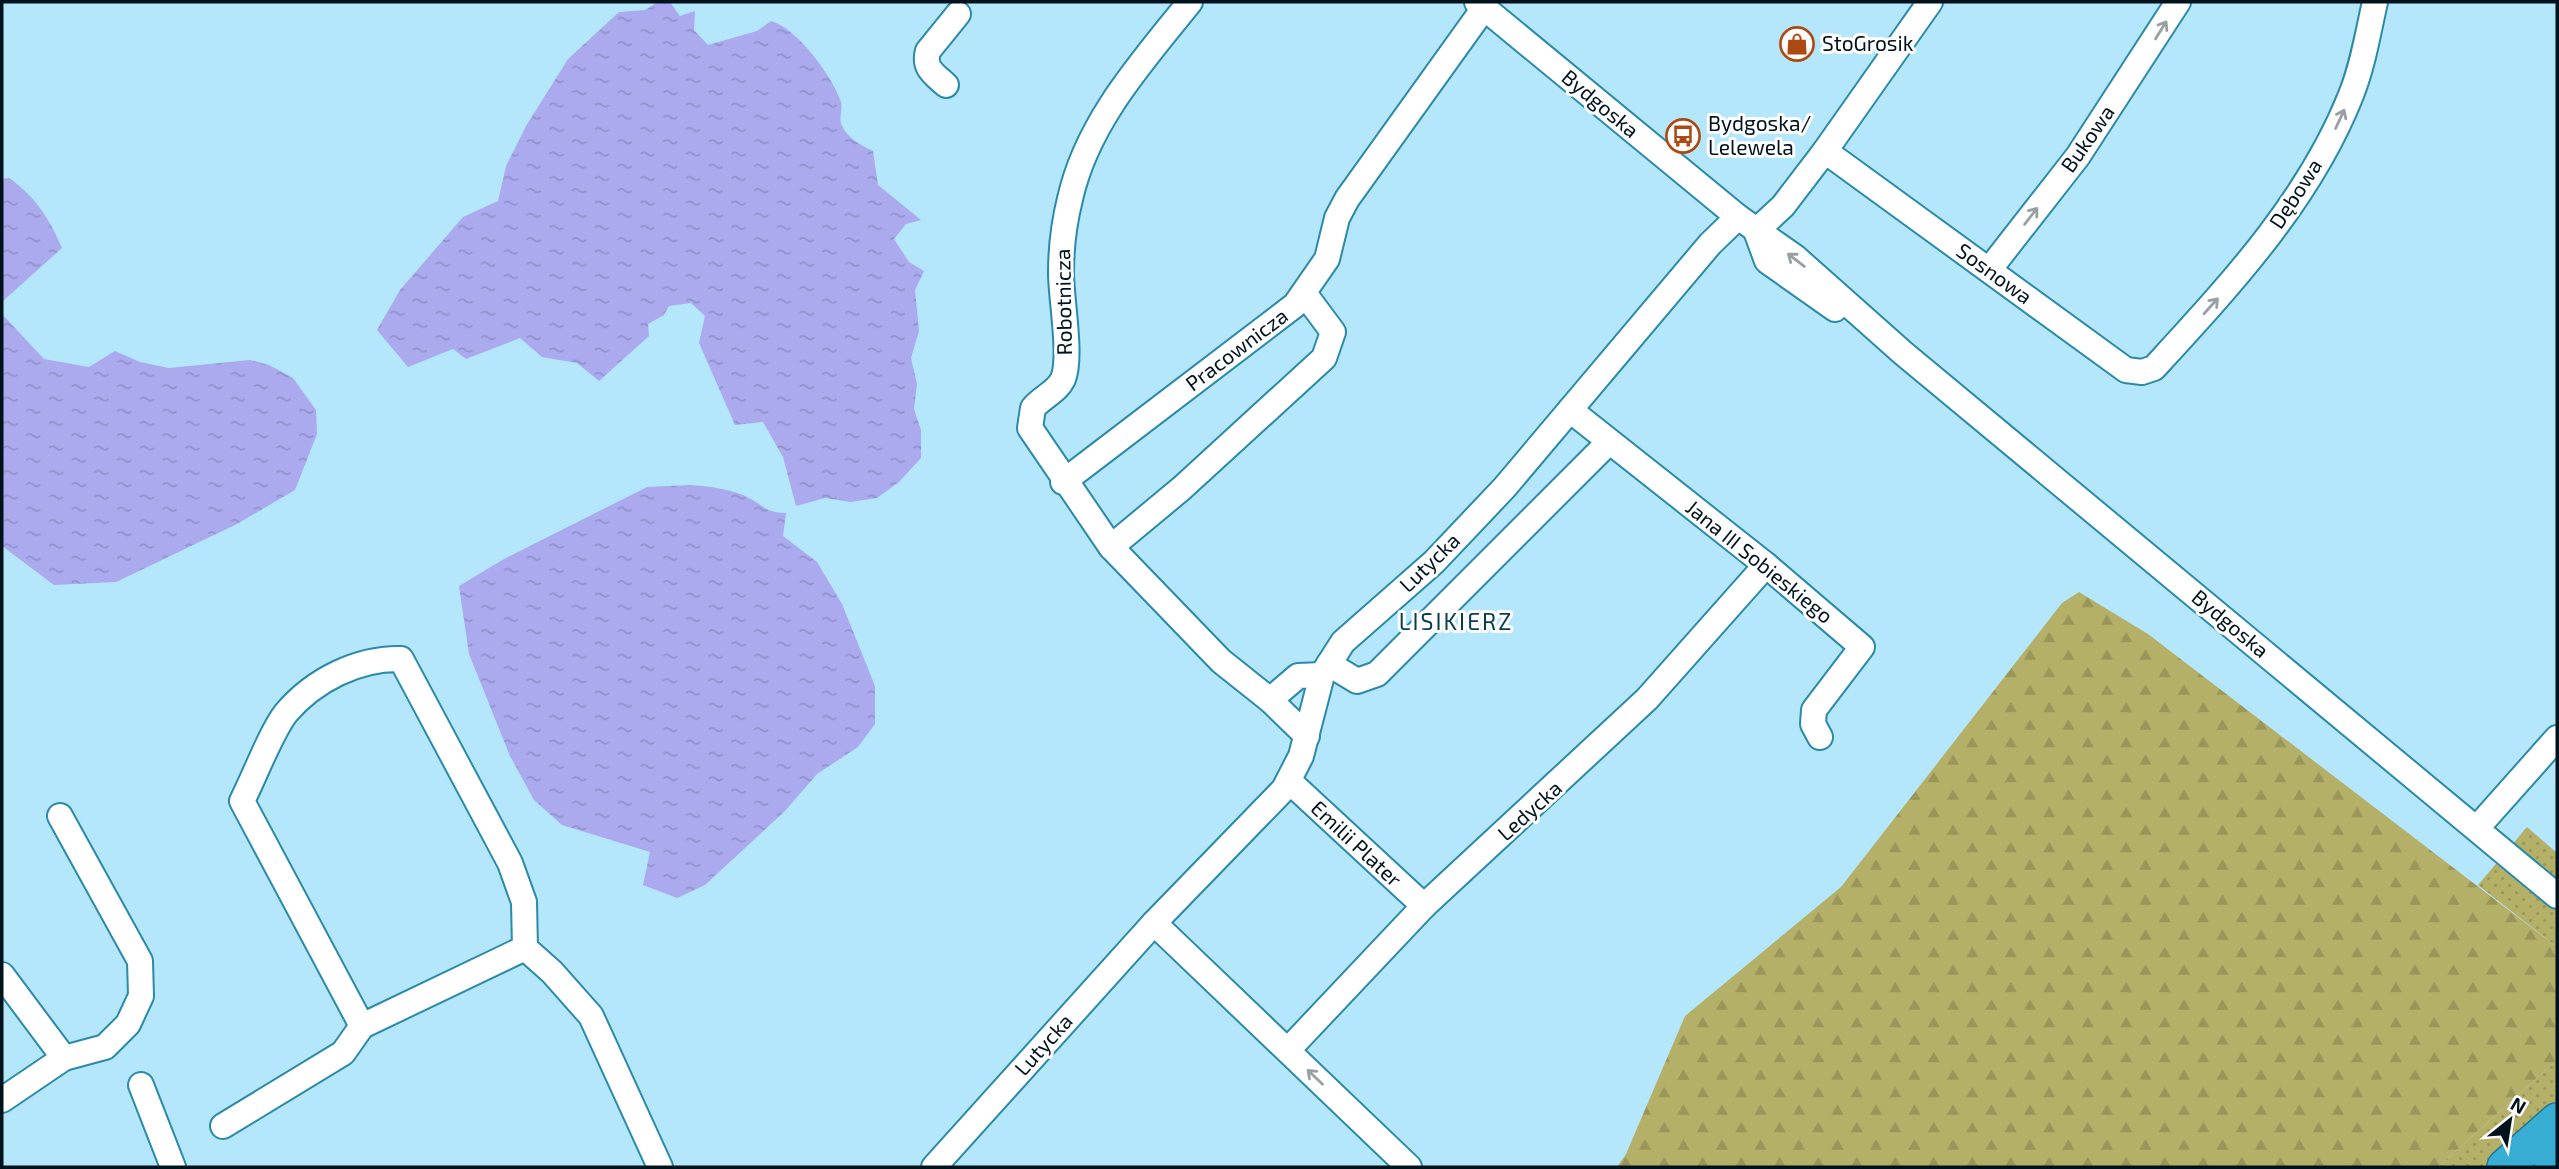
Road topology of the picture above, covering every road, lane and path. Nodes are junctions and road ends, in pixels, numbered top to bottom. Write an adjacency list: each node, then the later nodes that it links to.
1 (1190, 2): 15 (street, Robotnicza)
2 (1930, 2): 8 (street, Lutycka)
3 (2178, 2): 10 (street, Bukowa, one-way to 3)
4 (2375, 2): 12 (street, Dębowa, one-way to 4)
5 (1480, 5): 9 (street, Bydgoska); 11 (street, Pracownicza)
6 (956, 6): 7 (street)
7 (946, 85)
8 (1825, 151): 9 (street, Lutycka); 10 (street, Sosnowa)
9 (1747, 224): 13 (street, Lutycka); 25 (street, Bydgoska)
10 (1989, 270): 12 (street, Sosnowa)
11 (1304, 293): 15 (street, Pracownicza); 16 (street)
12 (2165, 356)
13 (1570, 410): 14 (street, Jana III Sobieskiego); 18 (street, Lutycka)
14 (1609, 442): 17 (street, Jana III Sobieskiego); 18 (street)
15 (1063, 482): 16 (street, Robotnicza)
16 (1111, 547): 19 (street, Robotnicza)
17 (1766, 565): 21 (street, Jana III Sobieskiego); 27 (street, Ledycka)
18 (1326, 669): 19 (street); 20 (street, Lutycka)
19 (1270, 700): 20 (street, Robotnicza)
20 (1307, 736): 23 (street, Lutycka)
21 (1820, 737)
22 (2557, 738): 25 (street)
23 (1289, 781): 27 (street, Emilii Plater); 28 (street, Lutycka)
24 (60, 816): 33 (street)
25 (2477, 828): 26 (street, Bydgoska)
26 (2557, 896)
27 (1424, 906): 32 (street, Ledycka)
28 (1154, 923): 32 (street); 41 (street, Lutycka)
29 (525, 948): 31 (street); 31 (street); 40 (street)
30 (2, 975): 33 (street)
31 (362, 1026): 37 (street)
32 (1288, 1050): 42 (street, one-way to 32)
33 (64, 1058): 35 (street)
34 (141, 1084): 39 (street)
35 (2, 1100)
36 (2557, 1121): 43 (highway)
37 (223, 1126)
38 (2557, 1163): 44 (highway)
39 (173, 1167)
40 (660, 1167)
41 (934, 1167)
42 (1409, 1167)
43 (2505, 1167)
44 (2553, 1167)

